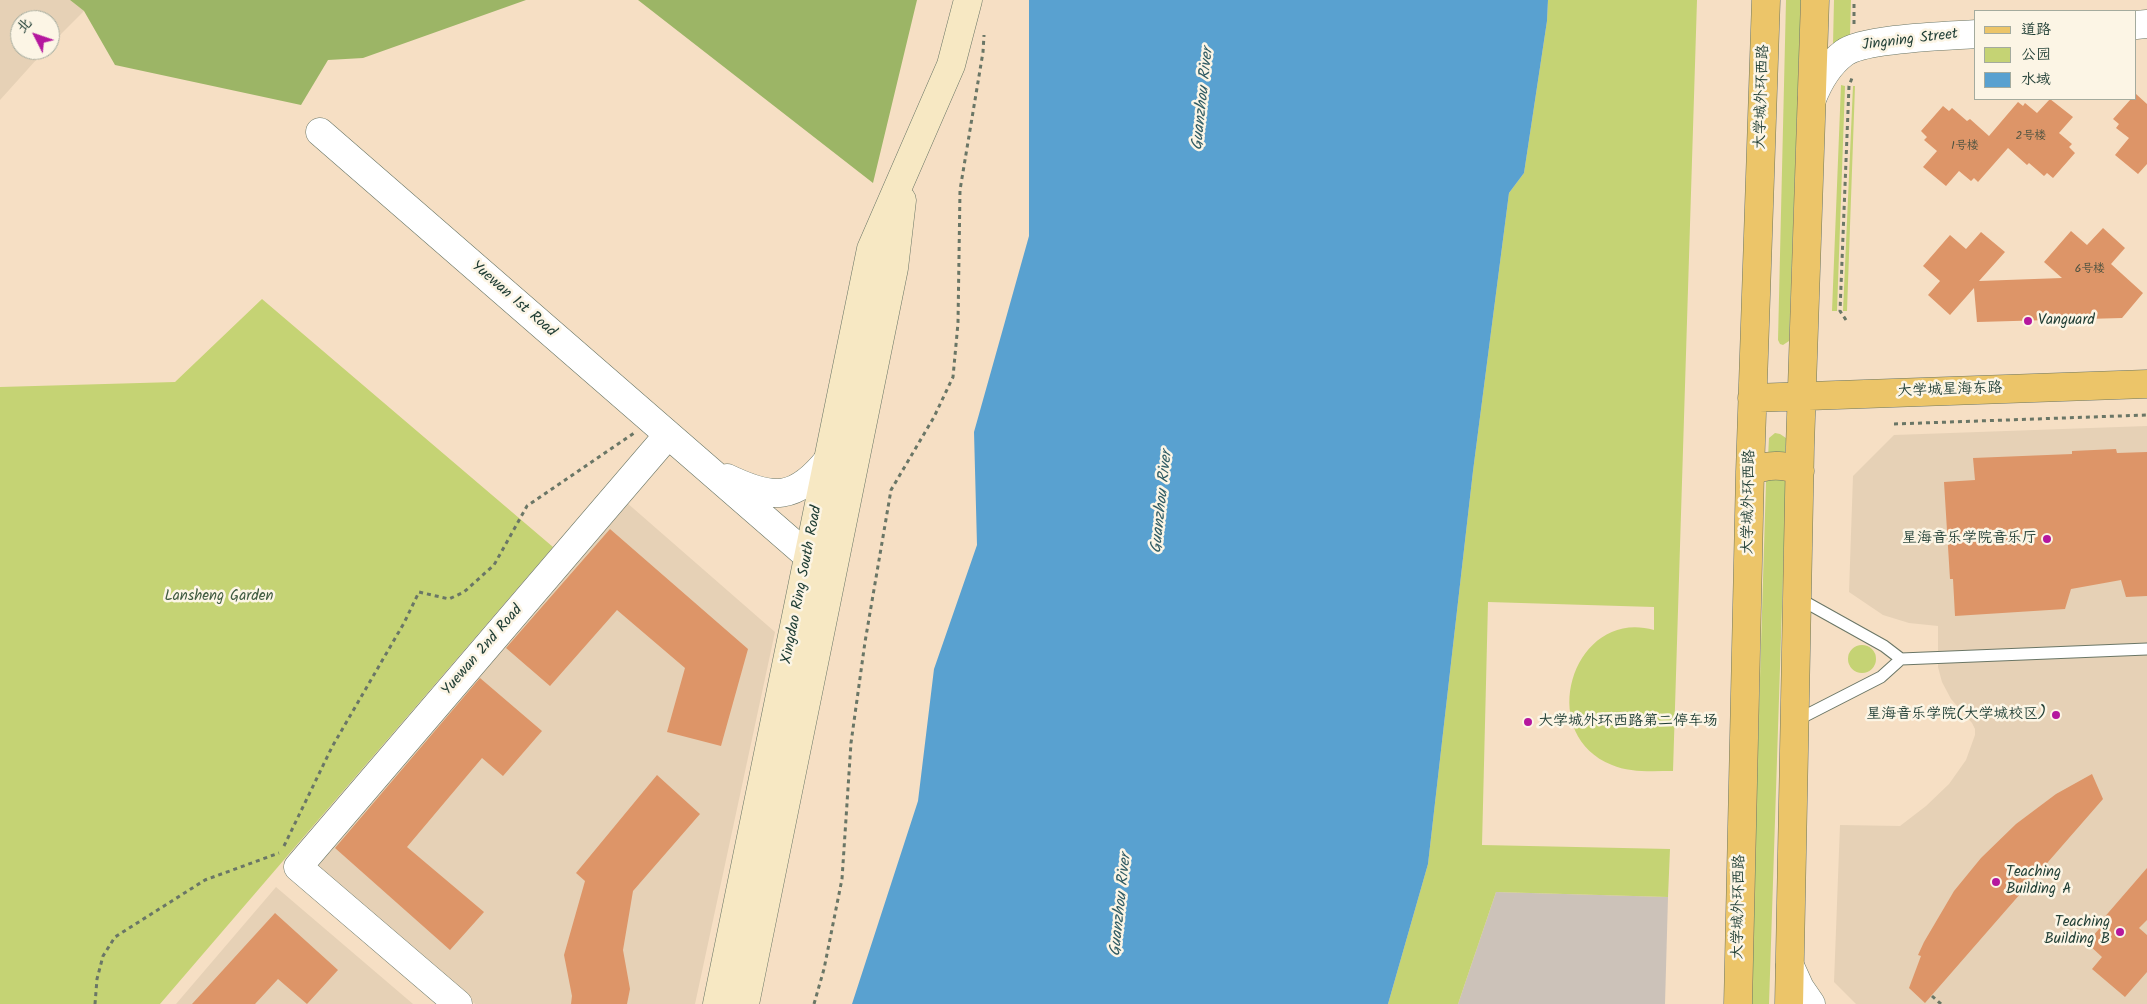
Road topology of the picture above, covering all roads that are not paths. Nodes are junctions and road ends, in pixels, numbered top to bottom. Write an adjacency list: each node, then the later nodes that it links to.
1 (968, 0): 7 (main road, Xingdao Ring South Road)
2 (1766, 0): 10 (main road, 大学城外环西路)
3 (1815, 0): 5 (main road)
4 (1974, 34): 5 (street, Jingning Street)
5 (1812, 99): 9 (main road)
6 (320, 132): 11 (street, Yuewan 1st Road)
7 (906, 171): 12 (main road, Xingdao Ring South Road); 24 (main road, Xingdao Ring South Road)
8 (2147, 384): 9 (main road, 大学城星海东路)
9 (1802, 396): 10 (main road, 大学城星海东路); 14 (main road)
10 (1752, 398): 15 (main road, 大学城外环西路)
11 (660, 428): 13 (street, Yuewan 1st Road); 22 (street, Yuewan 2nd Road)
12 (828, 460): 13 (street, Yuewan 1st Road); 16 (main road, Xingdao Ring South Road)
13 (706, 467): 16 (street, Yuewan 1st Road)
14 (1800, 471): 15 (main road); 17 (main road)
15 (1750, 472): 25 (main road, 大学城外环西路)
16 (808, 557): 23 (main road, Xingdao Ring South Road)
17 (1797, 597): 19 (lane); 20 (main road)
18 (2147, 649): 19 (lane)
19 (1901, 659): 20 (lane)
20 (1795, 721): 21 (main road)
21 (1790, 966): 26 (main road); 27 (street)
22 (458, 1004)
23 (717, 1004)
24 (746, 1004)
25 (1738, 1004)
26 (1789, 1004)
27 (1811, 1004)

